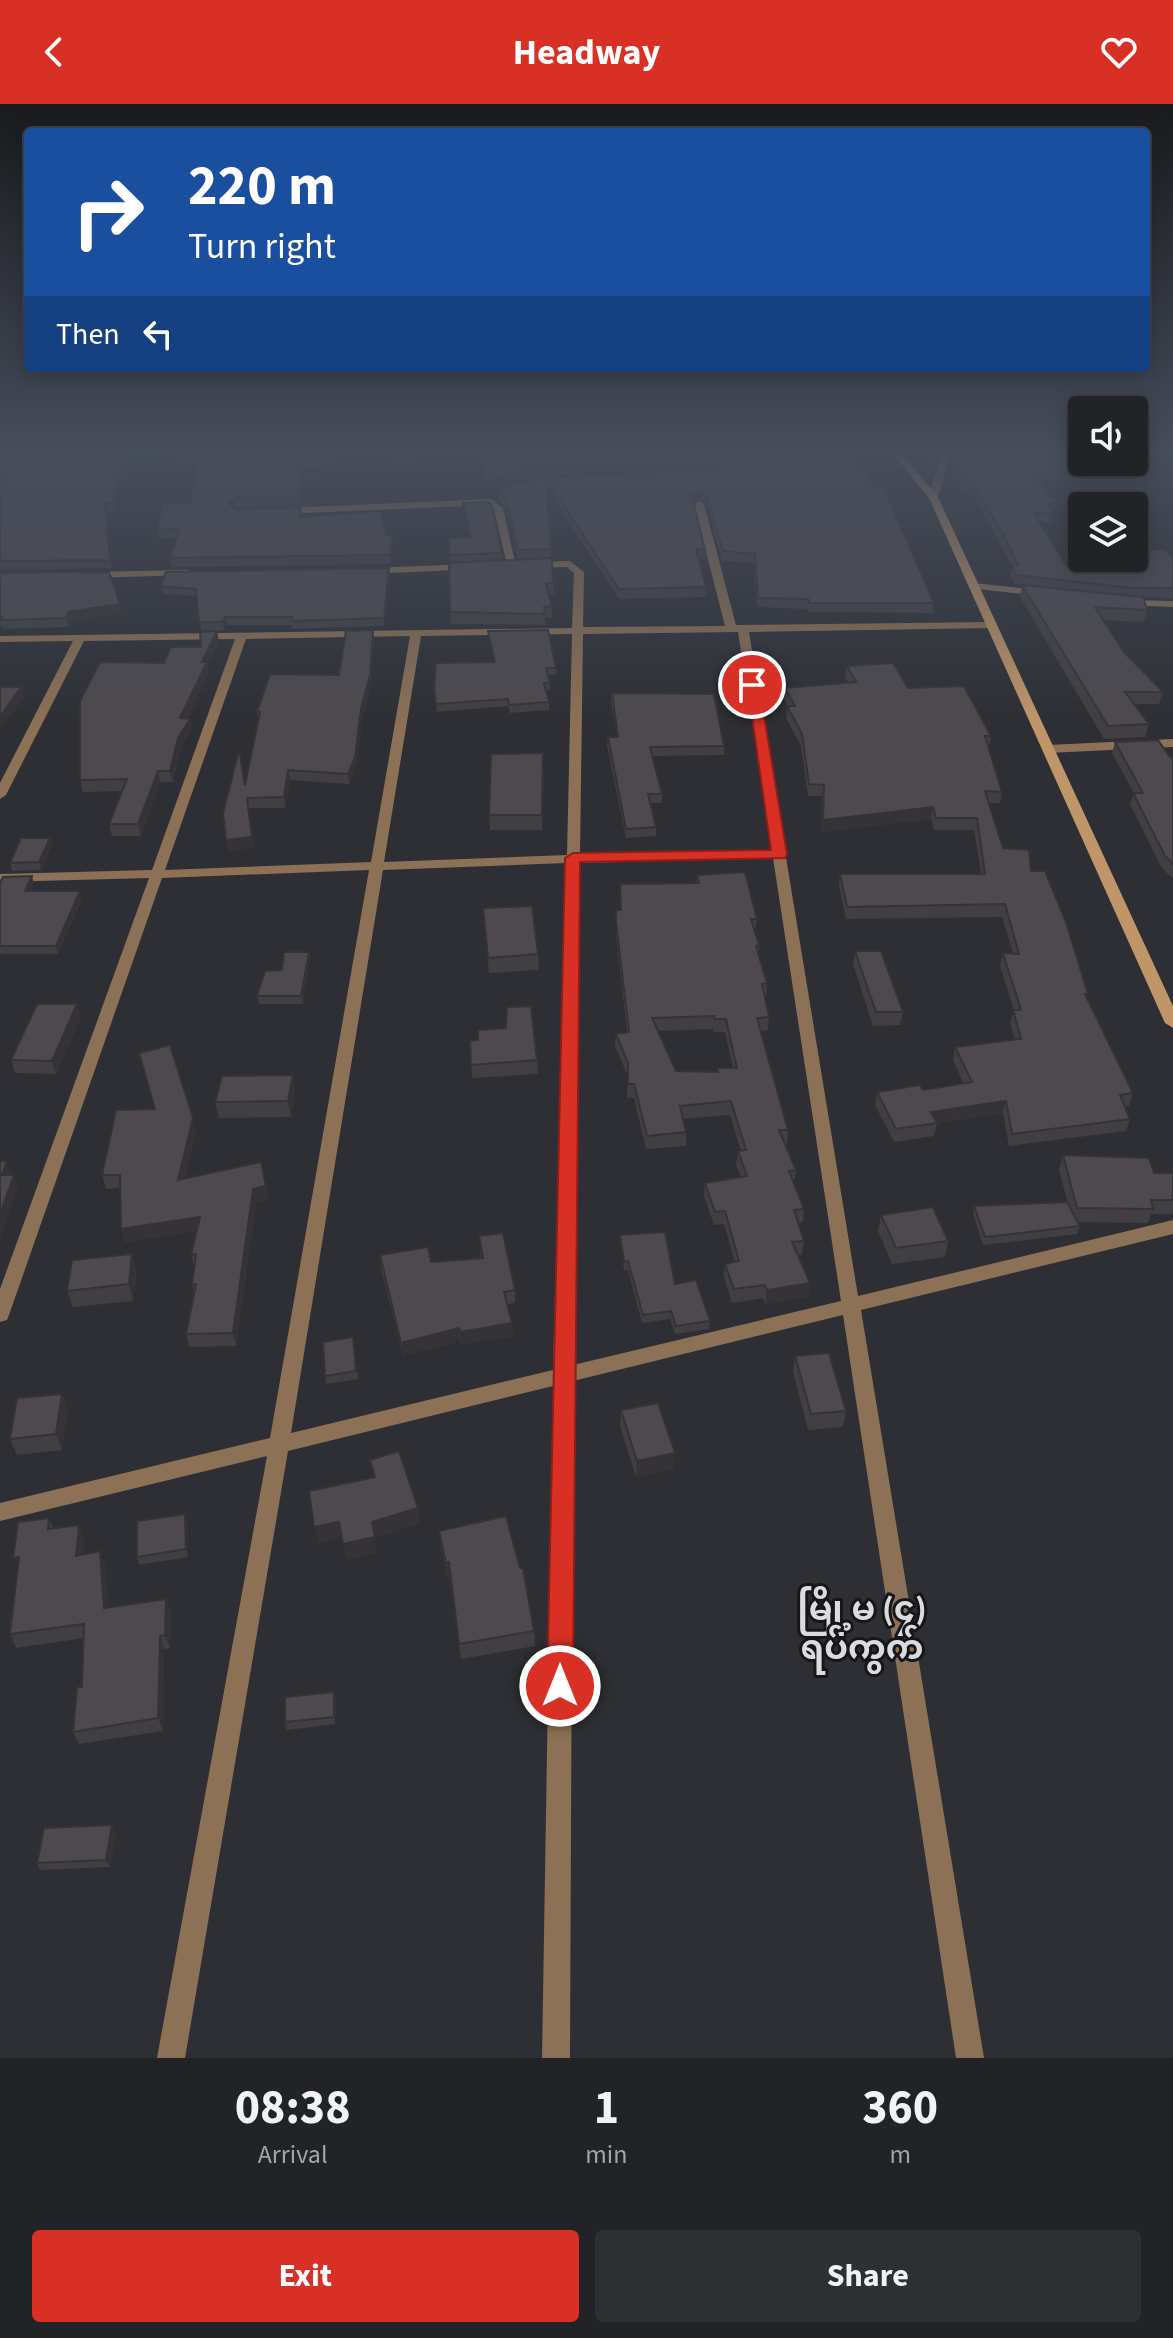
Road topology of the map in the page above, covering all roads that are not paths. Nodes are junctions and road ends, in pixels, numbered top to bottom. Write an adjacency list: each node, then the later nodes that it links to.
1 (507, 543): 4 (street)
2 (711, 543): 15 (street)
3 (954, 543): 10 (main road)
4 (512, 565): 5 (street); 16 (street)
5 (496, 566)
6 (481, 567): 7 (street)
7 (357, 571)
8 (204, 573): 9 (street)
9 (81, 575)
10 (973, 586): 11 (street); 14 (main road)
11 (1056, 595)
12 (1115, 602): 13 (street)
13 (1173, 604)
14 (991, 625): 15 (street); 22 (main road)
15 (737, 628): 16 (street); 24 (street)
16 (577, 630): 17 (street); 25 (street)
17 (416, 633): 18 (street); 26 (street)
18 (242, 635): 19 (street); 27 (street)
19 (81, 637): 20 (street); 23 (street)
20 (0, 639)
21 (1173, 743): 22 (street)
22 (1048, 749): 29 (main road)
23 (0, 795)
24 (779, 854): 25 (street); 31 (street)
25 (573, 858): 26 (street); 33 (street)
26 (376, 868): 27 (street); 34 (street)
27 (157, 875): 28 (street); 32 (street)
28 (0, 878)
29 (1173, 1023)
30 (1173, 1227): 31 (street)
31 (852, 1305): 33 (street); 38 (street)
32 (0, 1315)
33 (563, 1375): 34 (street); 37 (street)
34 (279, 1444): 35 (street); 36 (street)
35 (0, 1512)
36 (171, 2058)
37 (556, 2058)
38 (970, 2058)

